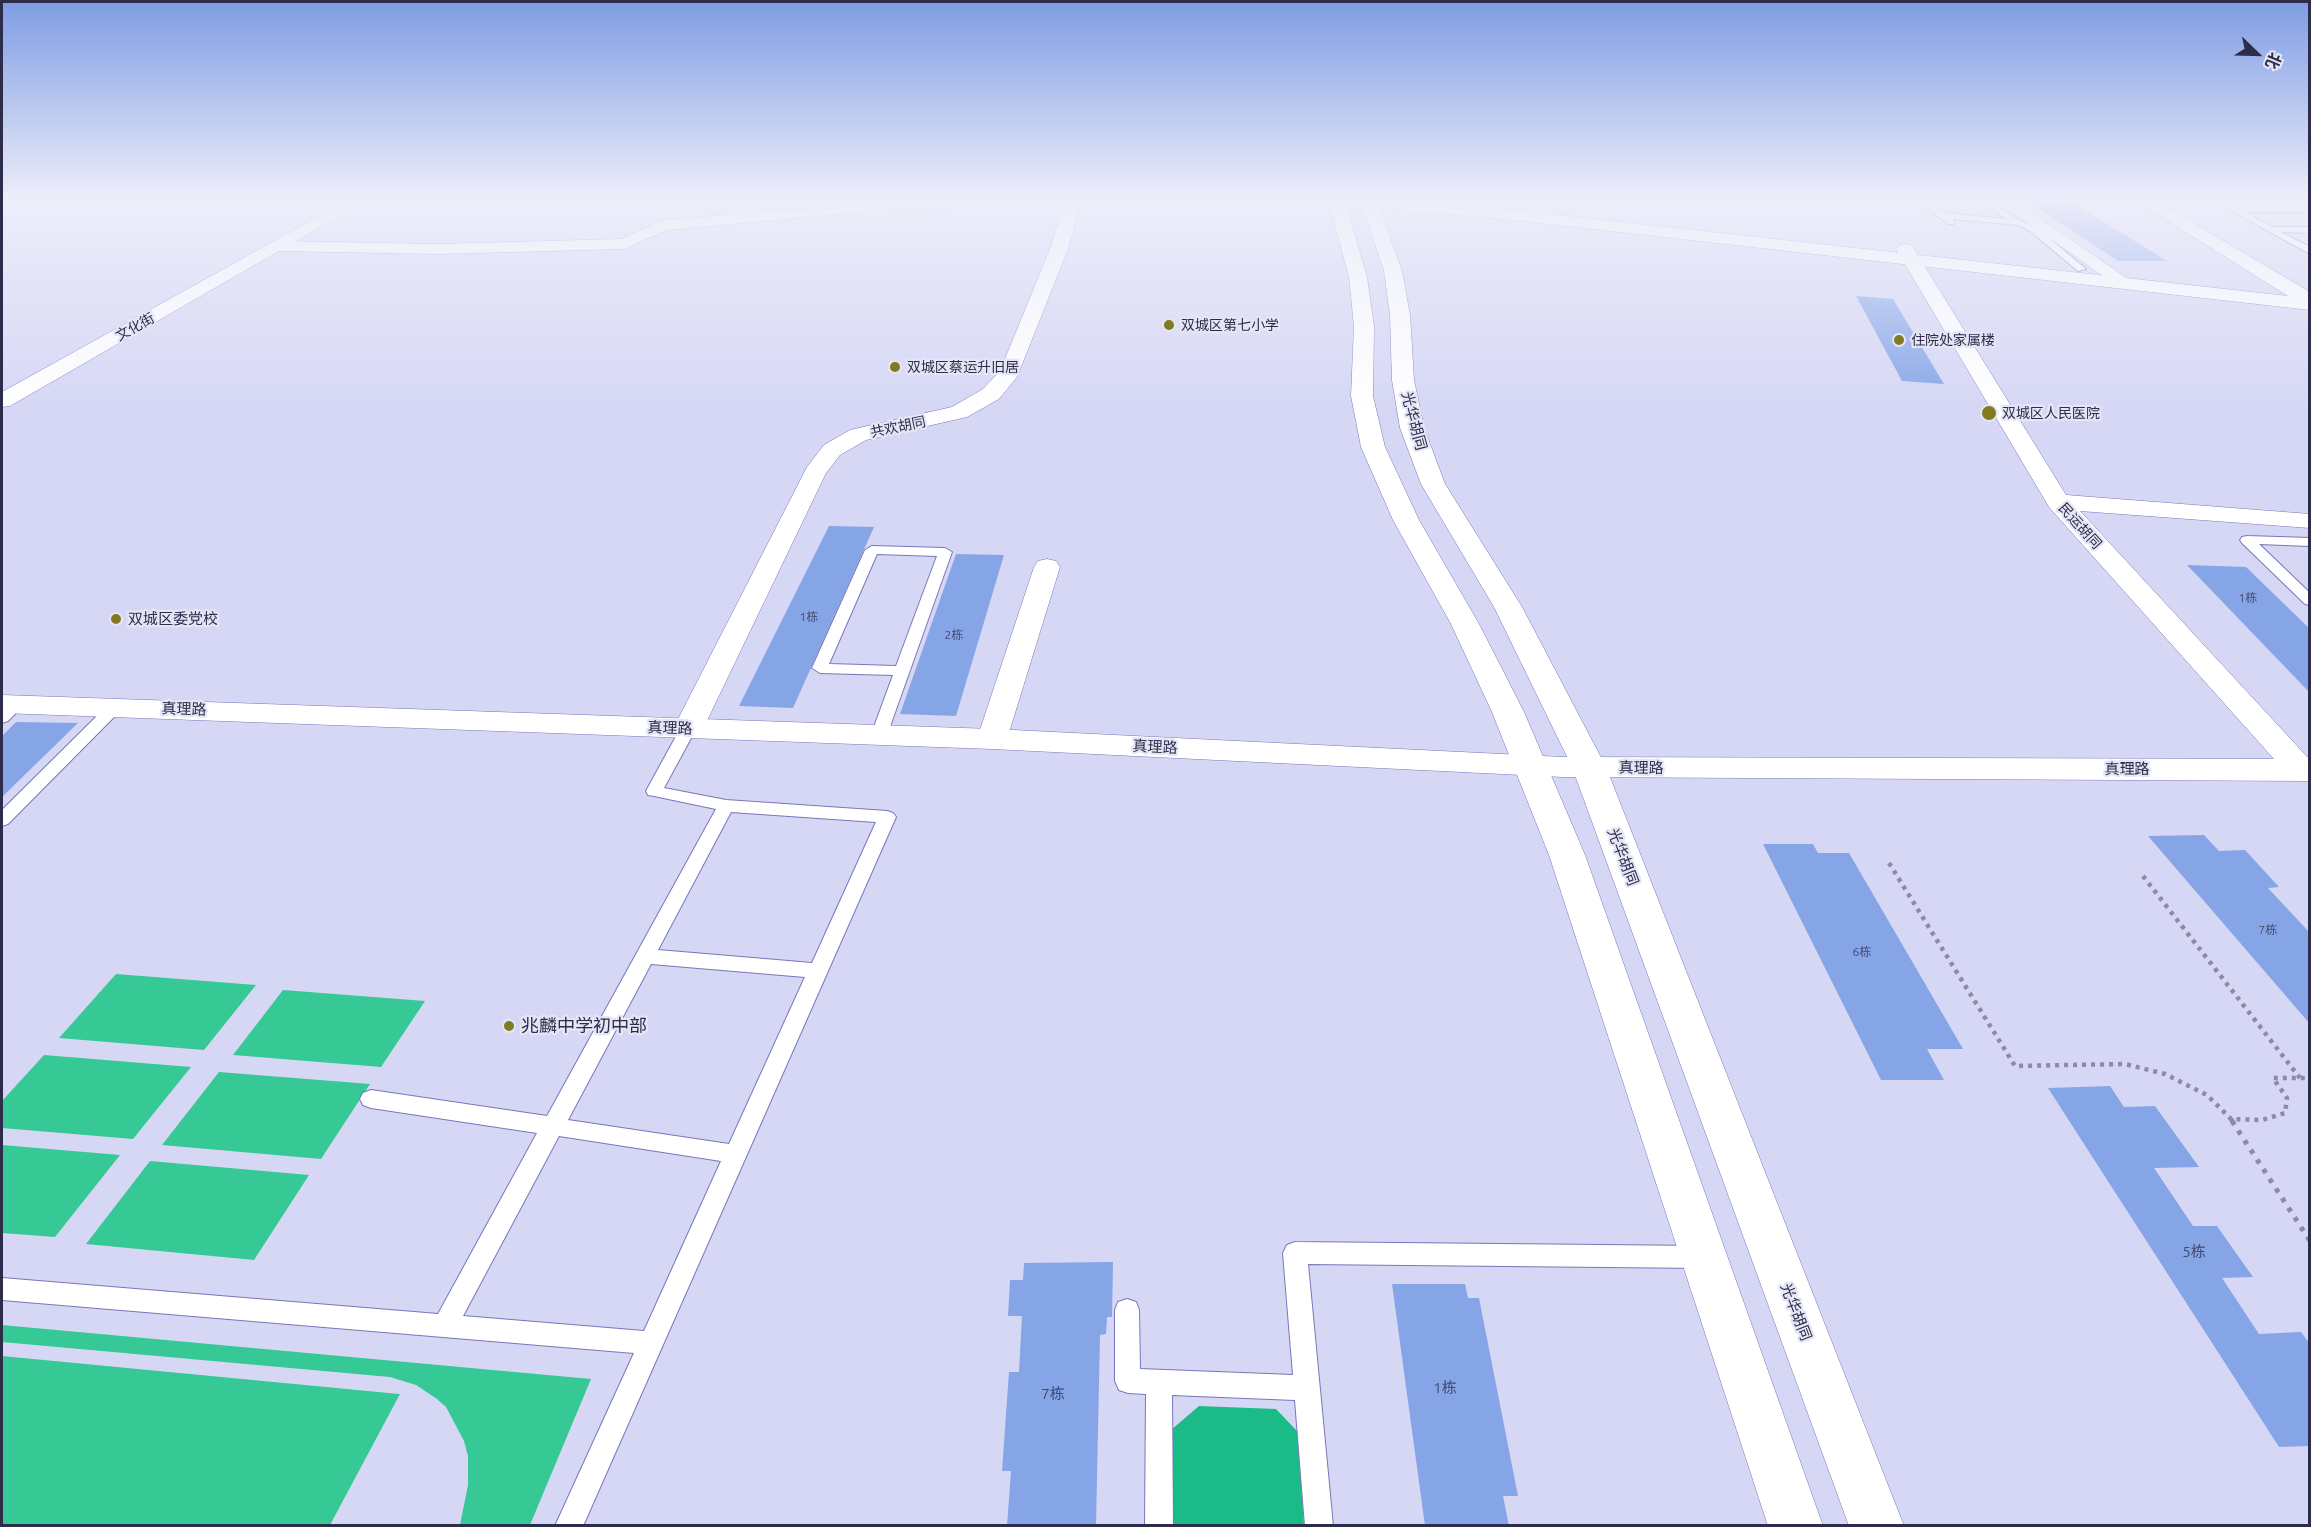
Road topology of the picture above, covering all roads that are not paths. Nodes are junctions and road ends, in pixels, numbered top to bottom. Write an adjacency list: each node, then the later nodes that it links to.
1 (236, 270): 13 (street, 文化街)
2 (1051, 270): 22 (street, 共欢胡同)
3 (1358, 270): 25 (street)
4 (1393, 270): 26 (street, 光华胡同)
5 (1918, 270): 14 (street, 民运胡同)
6 (2026, 270): 11 (street)
7 (2090, 270): 10 (street)
8 (2104, 270): 10 (street)
9 (2261, 270): 12 (street)
10 (2108, 273): 11 (street); 12 (street)
11 (2126, 284): 12 (street)
12 (2307, 298)
13 (2, 401)
14 (2058, 502): 15 (street); 27 (street, 民运胡同)
15 (2310, 521)
16 (2310, 542): 18 (lane)
17 (1047, 567): 24 (street)
18 (2310, 601)
19 (902, 671): 19 (lane); 23 (lane)
20 (116, 706): 21 (street, 真理路); 22 (street, 真理路); 29 (lane)
21 (7, 708)
22 (688, 729): 23 (street, 真理路); 28 (lane)
23 (879, 735): 24 (street, 真理路)
24 (992, 739): 25 (street, 真理路)
25 (1528, 765): 26 (street, 真理路); 35 (street)
26 (1589, 767): 27 (street, 真理路); 46 (street, 光华胡同)
27 (2305, 770)
28 (726, 806): 30 (lane); 31 (lane)
29 (2, 820)
30 (645, 956): 31 (lane); 33 (lane)
31 (818, 971): 34 (lane)
32 (371, 1099): 33 (lane)
33 (554, 1127): 34 (lane); 38 (lane)
34 (736, 1154): 39 (lane)
35 (1704, 1257): 41 (lane); 45 (street)
36 (2, 1289): 38 (lane)
37 (1127, 1310): 40 (lane)
38 (445, 1325): 39 (lane)
39 (651, 1343): 42 (lane)
40 (1159, 1382): 41 (lane); 43 (lane)
41 (1307, 1388): 44 (lane)
42 (569, 1526)
43 (1159, 1526)
44 (1320, 1526)
45 (1796, 1526)
46 (1877, 1526)

